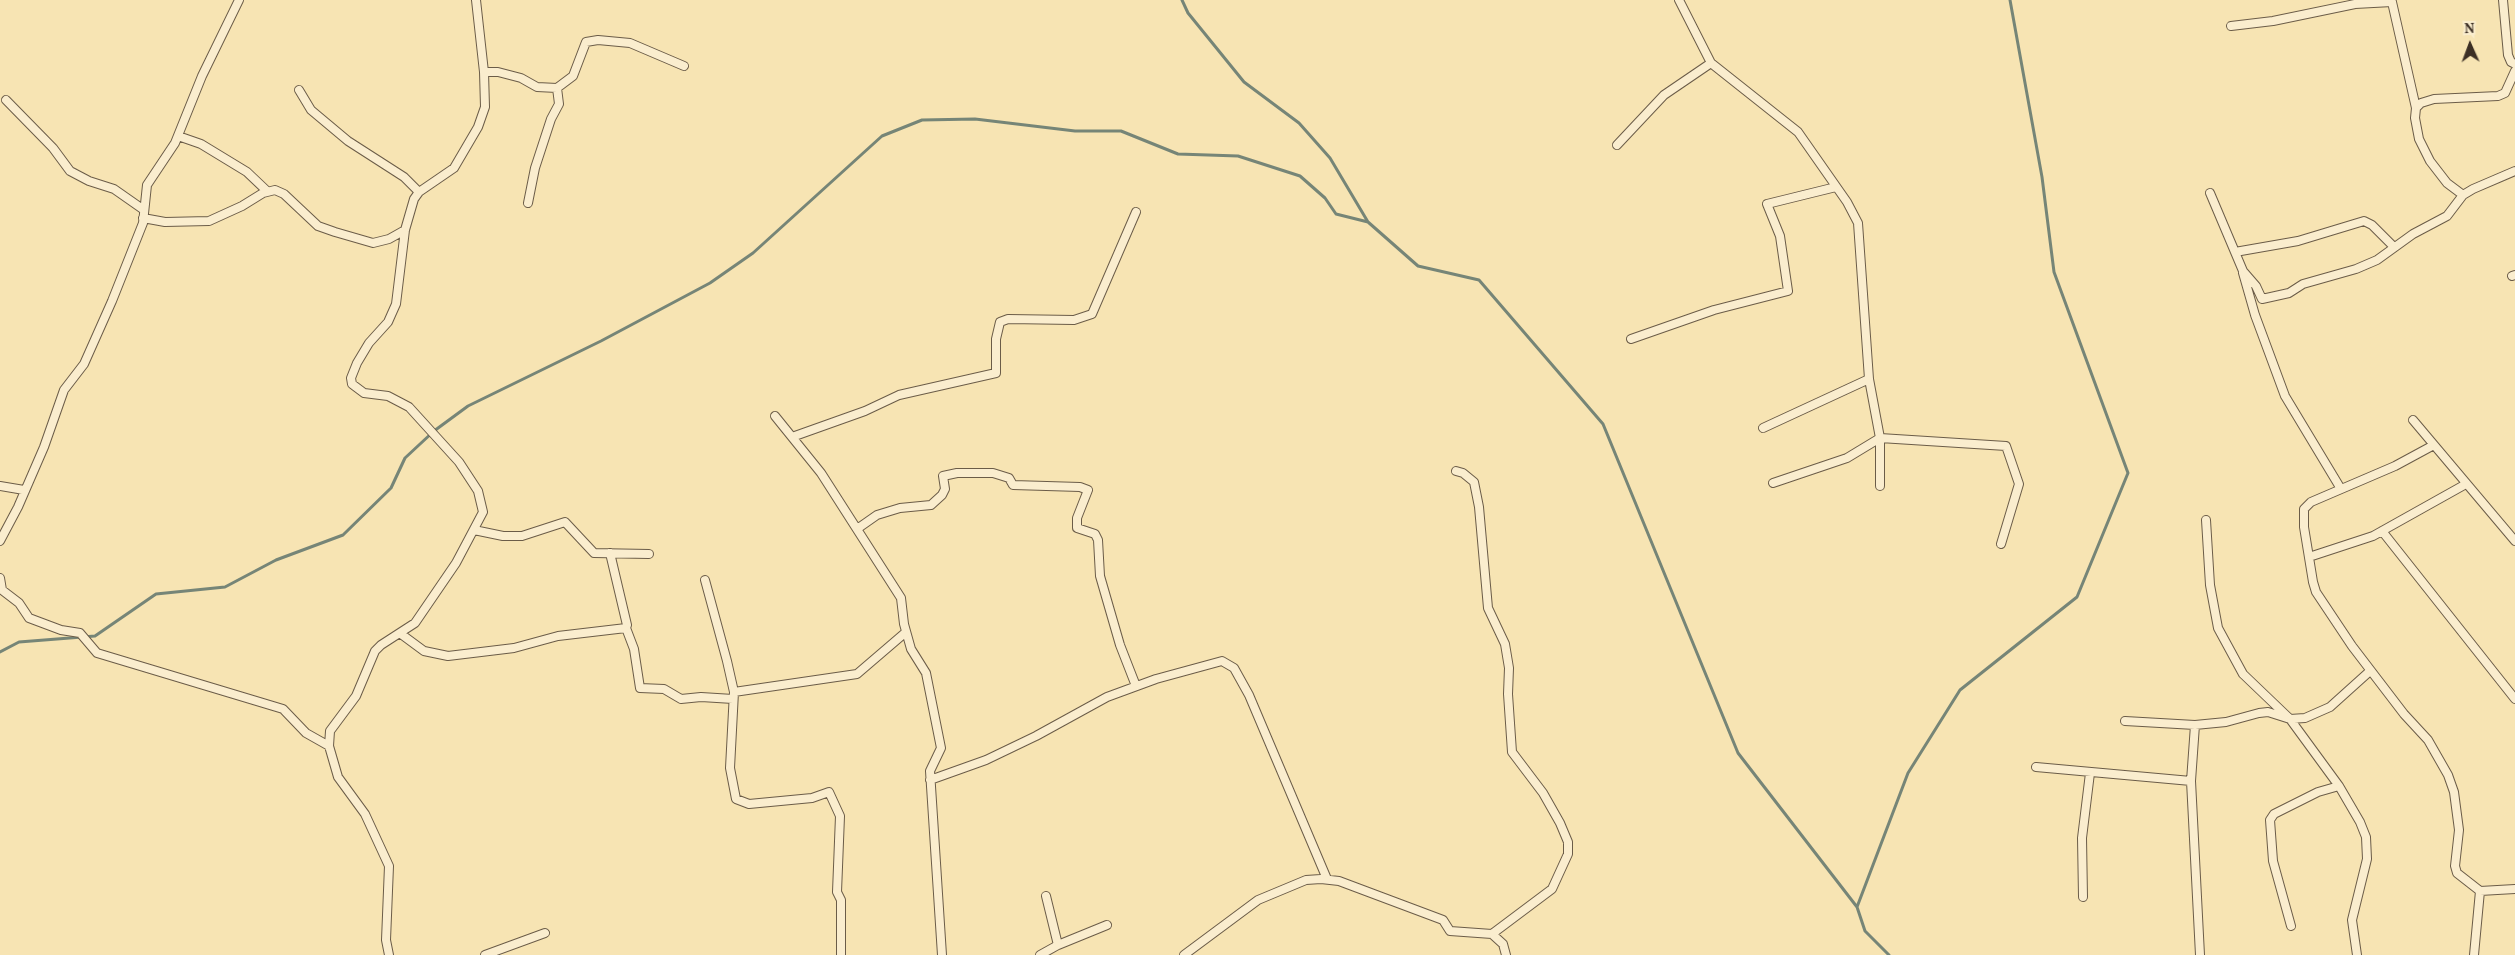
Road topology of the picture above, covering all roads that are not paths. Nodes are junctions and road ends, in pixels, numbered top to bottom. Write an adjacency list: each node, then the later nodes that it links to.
1 (239, 0): 15 (street)
2 (476, 0): 10 (street)
3 (1679, 0): 6 (street)
4 (2503, 0): 7 (street)
5 (2231, 26): 14 (street)
6 (1711, 63): 16 (street); 18 (street)
7 (2515, 64)
8 (684, 66): 11 (street)
9 (2515, 71): 14 (street)
10 (484, 72): 11 (street); 20 (street)
11 (557, 88): 23 (street)
12 (299, 90): 20 (street)
13 (6, 100): 24 (street)
14 (2416, 108): 22 (street)
15 (178, 136): 19 (street); 24 (street)
16 (1617, 145)
17 (2515, 171): 22 (street)
18 (1836, 187): 31 (street); 32 (street)
19 (267, 192): 26 (street); 27 (street)
20 (418, 192): 27 (street)
21 (2210, 193): 29 (street)
22 (2463, 195): 28 (street)
23 (528, 203)
24 (144, 210): 26 (street)
25 (1136, 212): 36 (street)
26 (143, 218): 45 (street)
27 (405, 230): 48 (street)
28 (2394, 246): 29 (street); 30 (street)
29 (2235, 252): 30 (street)
30 (2243, 271): 44 (street)
31 (1631, 339)
32 (1869, 379): 35 (street); 37 (street)
33 (775, 416): 36 (street)
34 (2413, 420): 38 (street)
35 (1763, 428)
36 (792, 437): 47 (street)
37 (1880, 438): 40 (street); 43 (street); 52 (street)
38 (2432, 446): 41 (street); 44 (street)
39 (1456, 472): 82 (street)
40 (1774, 484)
41 (2466, 484): 49 (street); 51 (street)
42 (0, 486): 45 (street)
43 (1880, 486)
44 (2341, 489): 55 (street)
45 (24, 490): 50 (street)
46 (2206, 520): 65 (street)
47 (857, 529): 59 (street); 62 (street)
48 (474, 530): 53 (street); 60 (street)
49 (2382, 531): 55 (street); 64 (street)
50 (0, 541)
51 (2515, 541)
52 (2001, 544)
53 (610, 553): 54 (street); 58 (street)
54 (649, 554)
55 (2309, 557): 61 (street)
56 (0, 578): 68 (street)
57 (704, 580): 63 (street)
58 (626, 628): 60 (street); 63 (street)
59 (906, 632): 63 (street); 71 (street)
60 (401, 634): 68 (street)
61 (2370, 671): 65 (street); 76 (street)
62 (1136, 686): 71 (street); 74 (street)
63 (734, 696): 86 (street)
64 (2515, 699)
65 (2290, 719): 67 (street); 73 (street)
66 (2125, 721): 67 (street)
67 (2195, 725): 72 (street)
68 (329, 746): 84 (street)
69 (2036, 768): 70 (street)
70 (2090, 773): 72 (street); 78 (street)
71 (930, 780): 87 (street)
72 (2191, 781): 91 (street)
73 (2339, 786): 80 (street); 92 (street)
74 (1327, 879): 82 (street); 89 (street)
75 (2515, 889): 76 (street)
76 (2480, 890): 93 (street)
77 (1046, 896): 83 (street)
78 (2083, 897)
79 (1107, 925): 83 (street)
80 (2290, 926)
81 (545, 934): 85 (street)
82 (1492, 934): 90 (street)
83 (1058, 946): 88 (street)
84 (389, 955)
85 (486, 955)
86 (841, 955)
87 (942, 955)
88 (1040, 955)
89 (1184, 955)
90 (1506, 955)
91 (2200, 955)
92 (2357, 955)
93 (2474, 955)

